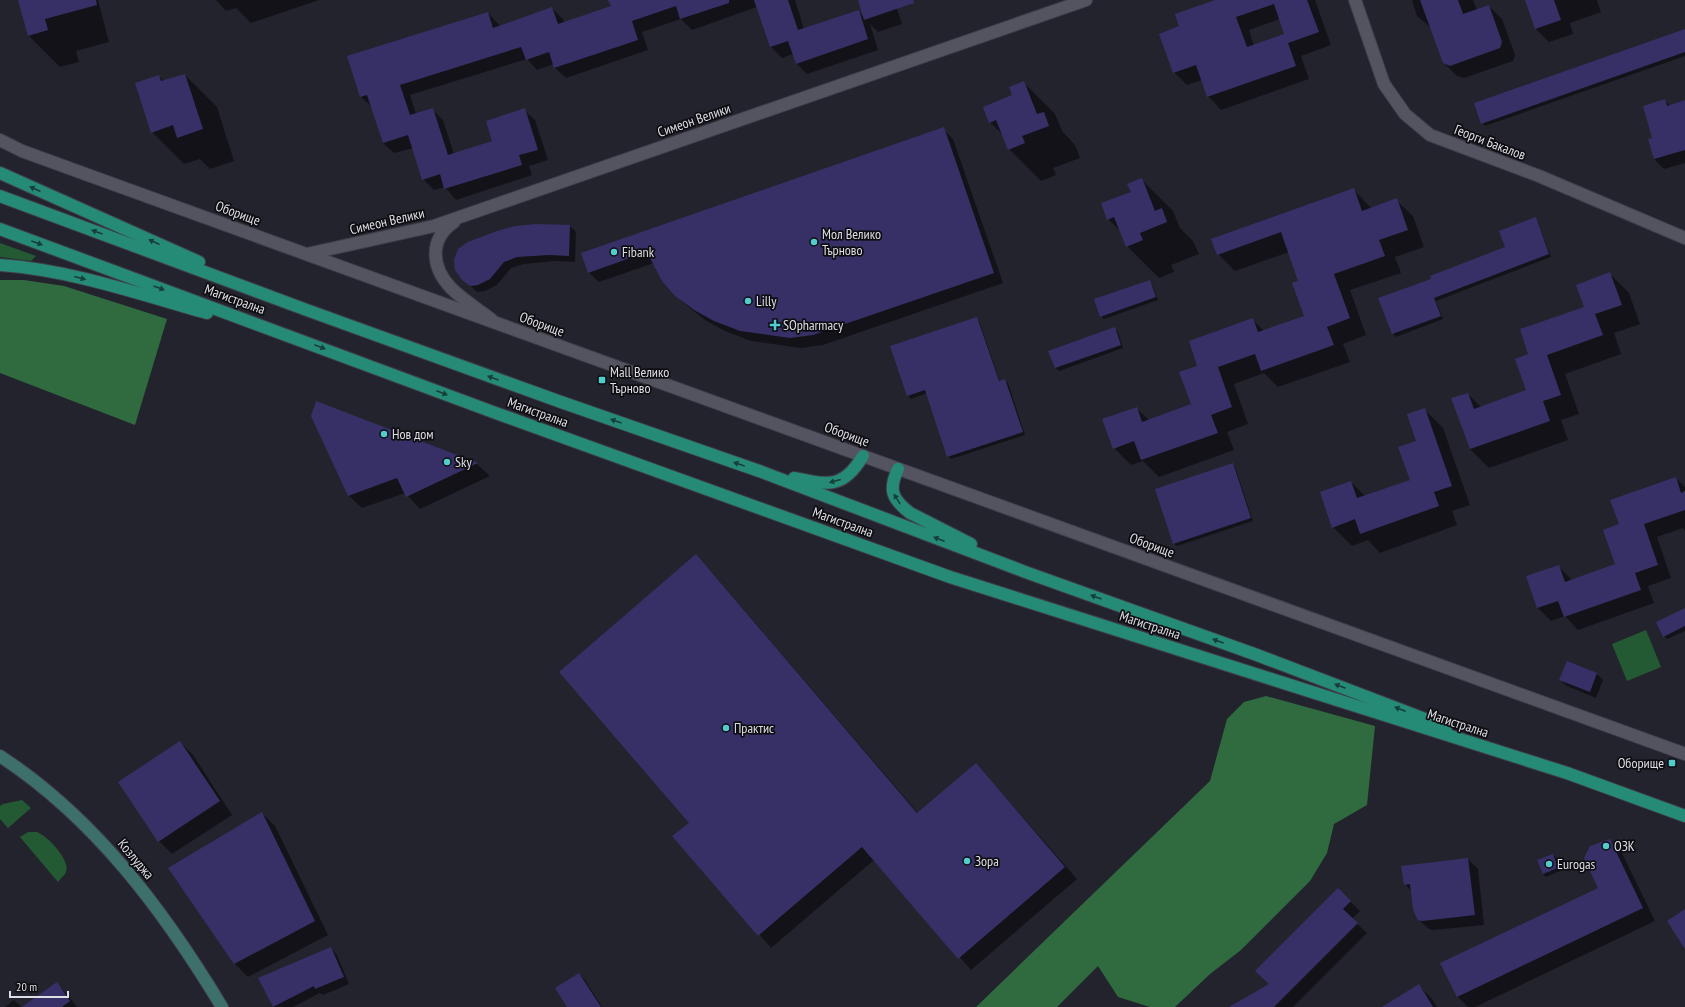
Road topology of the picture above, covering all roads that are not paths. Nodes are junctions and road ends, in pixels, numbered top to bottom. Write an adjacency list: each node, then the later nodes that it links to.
1 (1086, 0): 6 (street, Симеон Велики)
2 (1355, 0): 8 (street, Георги Бакалов)
3 (0, 140): 9 (street, Оборище)
4 (0, 173): 11 (main road, one-way to 4)
5 (0, 196): 11 (main road, one-way to 5)
6 (463, 216): 9 (street, Симеон Велики); 12 (street)
7 (0, 230): 13 (main road, Магистрална, one-way to 13)
8 (1685, 238)
9 (307, 254): 12 (street, Оборище)
10 (0, 265): 13 (main road, one-way to 13)
11 (304, 309): 16 (main road, one-way to 11)
12 (495, 322): 14 (street, Оборище)
13 (294, 337): 20 (main road, Магистрална, one-way to 20)
14 (863, 456): 15 (street, Оборище); 16 (main road, one-way to 16)
15 (898, 469): 17 (main road, one-way to 15); 18 (street, Оборище)
16 (762, 472): 17 (main road, one-way to 16)
17 (1028, 573): 20 (main road, one-way to 17)
18 (1685, 754)
19 (0, 756): 22 (main road, Козлуджа)
20 (1567, 773): 21 (main road, Магистрална)
21 (1685, 816)
22 (222, 1007)

